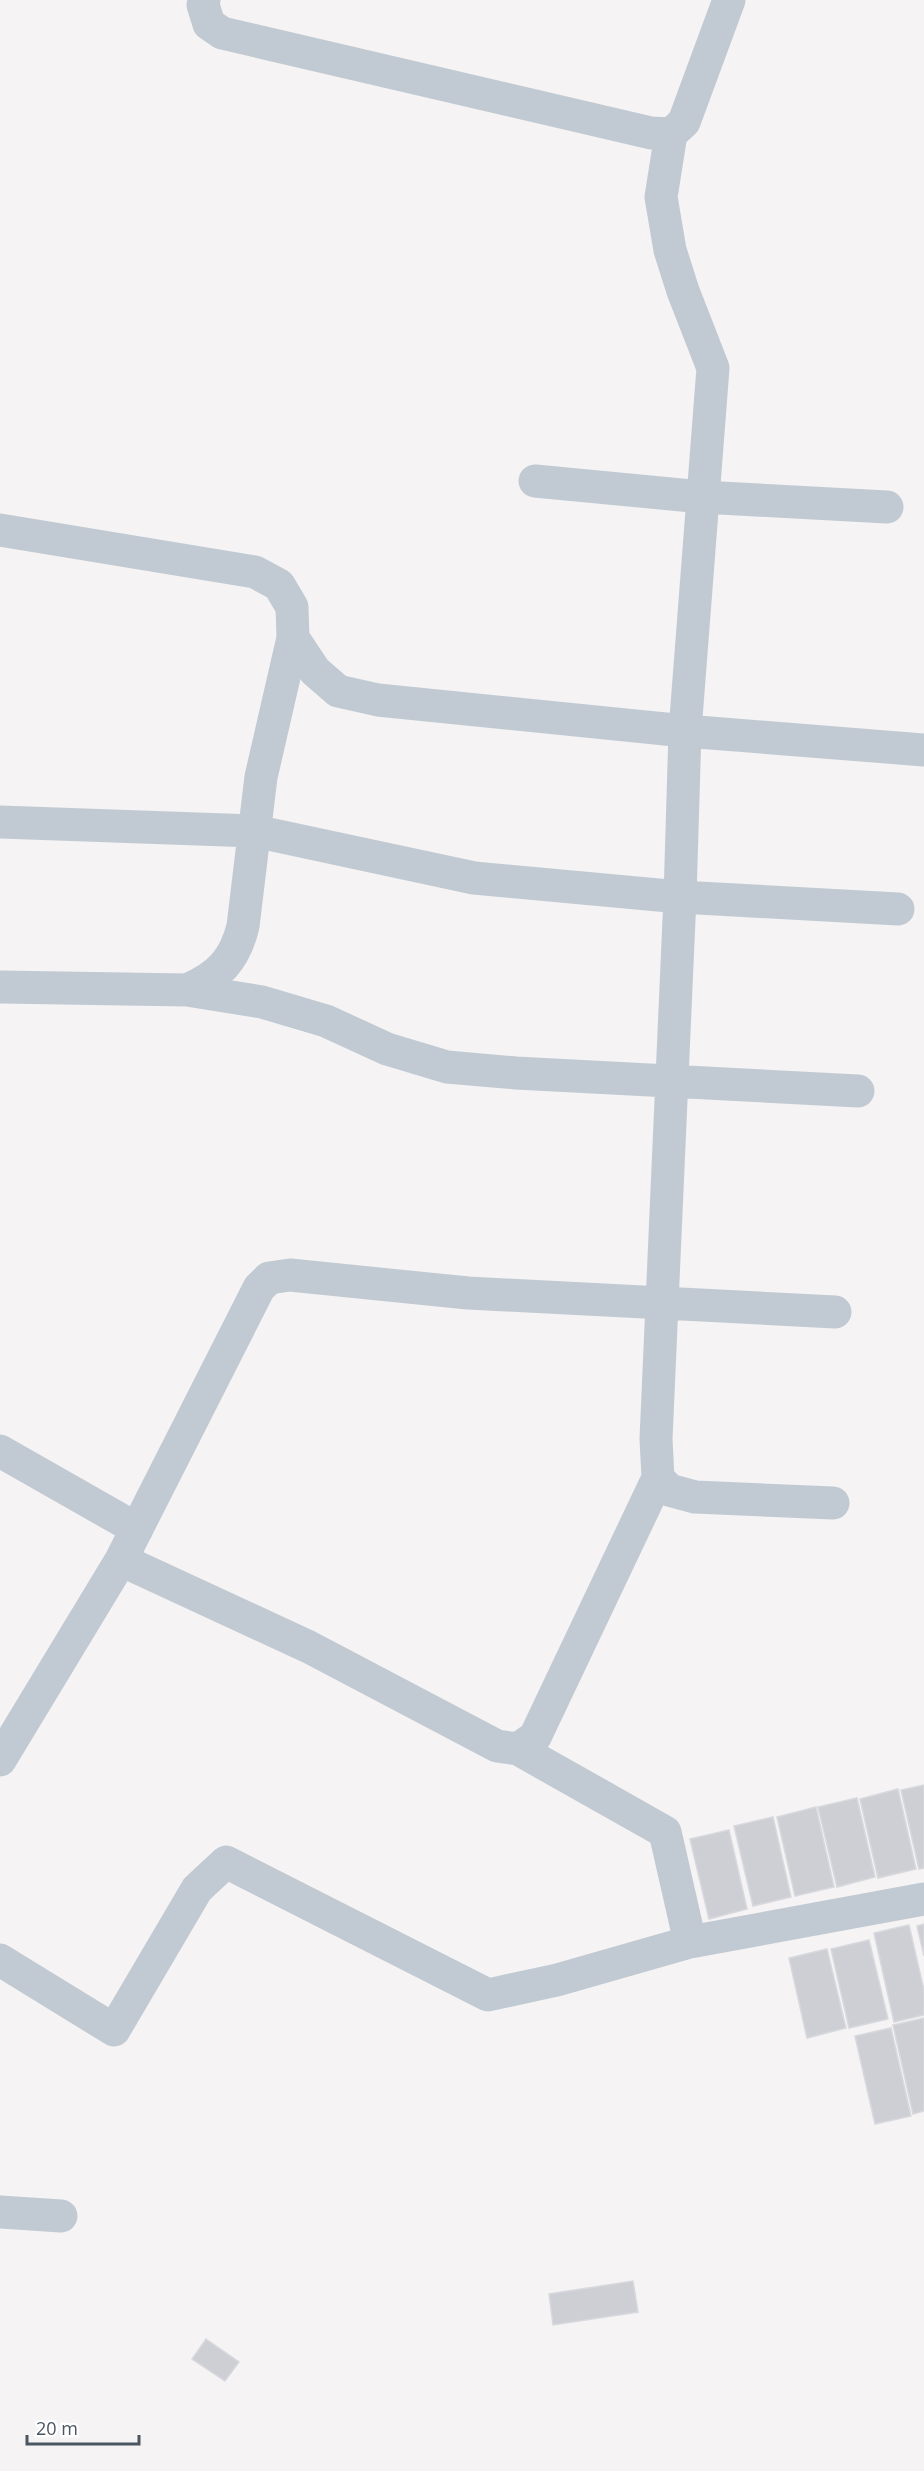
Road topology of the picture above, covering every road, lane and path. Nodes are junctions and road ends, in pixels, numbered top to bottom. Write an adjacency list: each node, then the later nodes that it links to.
1 (204, 0): 3 (street)
2 (729, 0): 3 (street)
3 (671, 134): 5 (street)
4 (535, 481): 5 (street)
5 (702, 497): 6 (street); 9 (street)
6 (887, 507)
7 (0, 530): 8 (street)
8 (293, 638): 9 (street); 12 (street)
9 (685, 731): 10 (street); 13 (street)
10 (924, 750)
11 (0, 822): 12 (street)
12 (254, 831): 13 (street); 16 (street)
13 (680, 897): 14 (street); 17 (street)
14 (898, 909)
15 (0, 987): 16 (street)
16 (187, 990): 17 (street)
17 (672, 1082): 18 (street); 19 (street)
18 (858, 1091)
19 (662, 1303): 20 (street); 22 (street); 24 (street)
20 (835, 1312)
21 (0, 1451): 24 (street)
22 (658, 1478): 23 (street); 26 (street)
23 (833, 1503)
24 (137, 1529): 25 (street)
25 (121, 1560): 26 (street); 27 (street)
26 (518, 1749): 29 (street)
27 (0, 1760)
28 (924, 1899): 29 (street)
29 (690, 1942): 30 (street)
30 (0, 1960)
31 (0, 2212): 32 (street)
32 (61, 2216)

